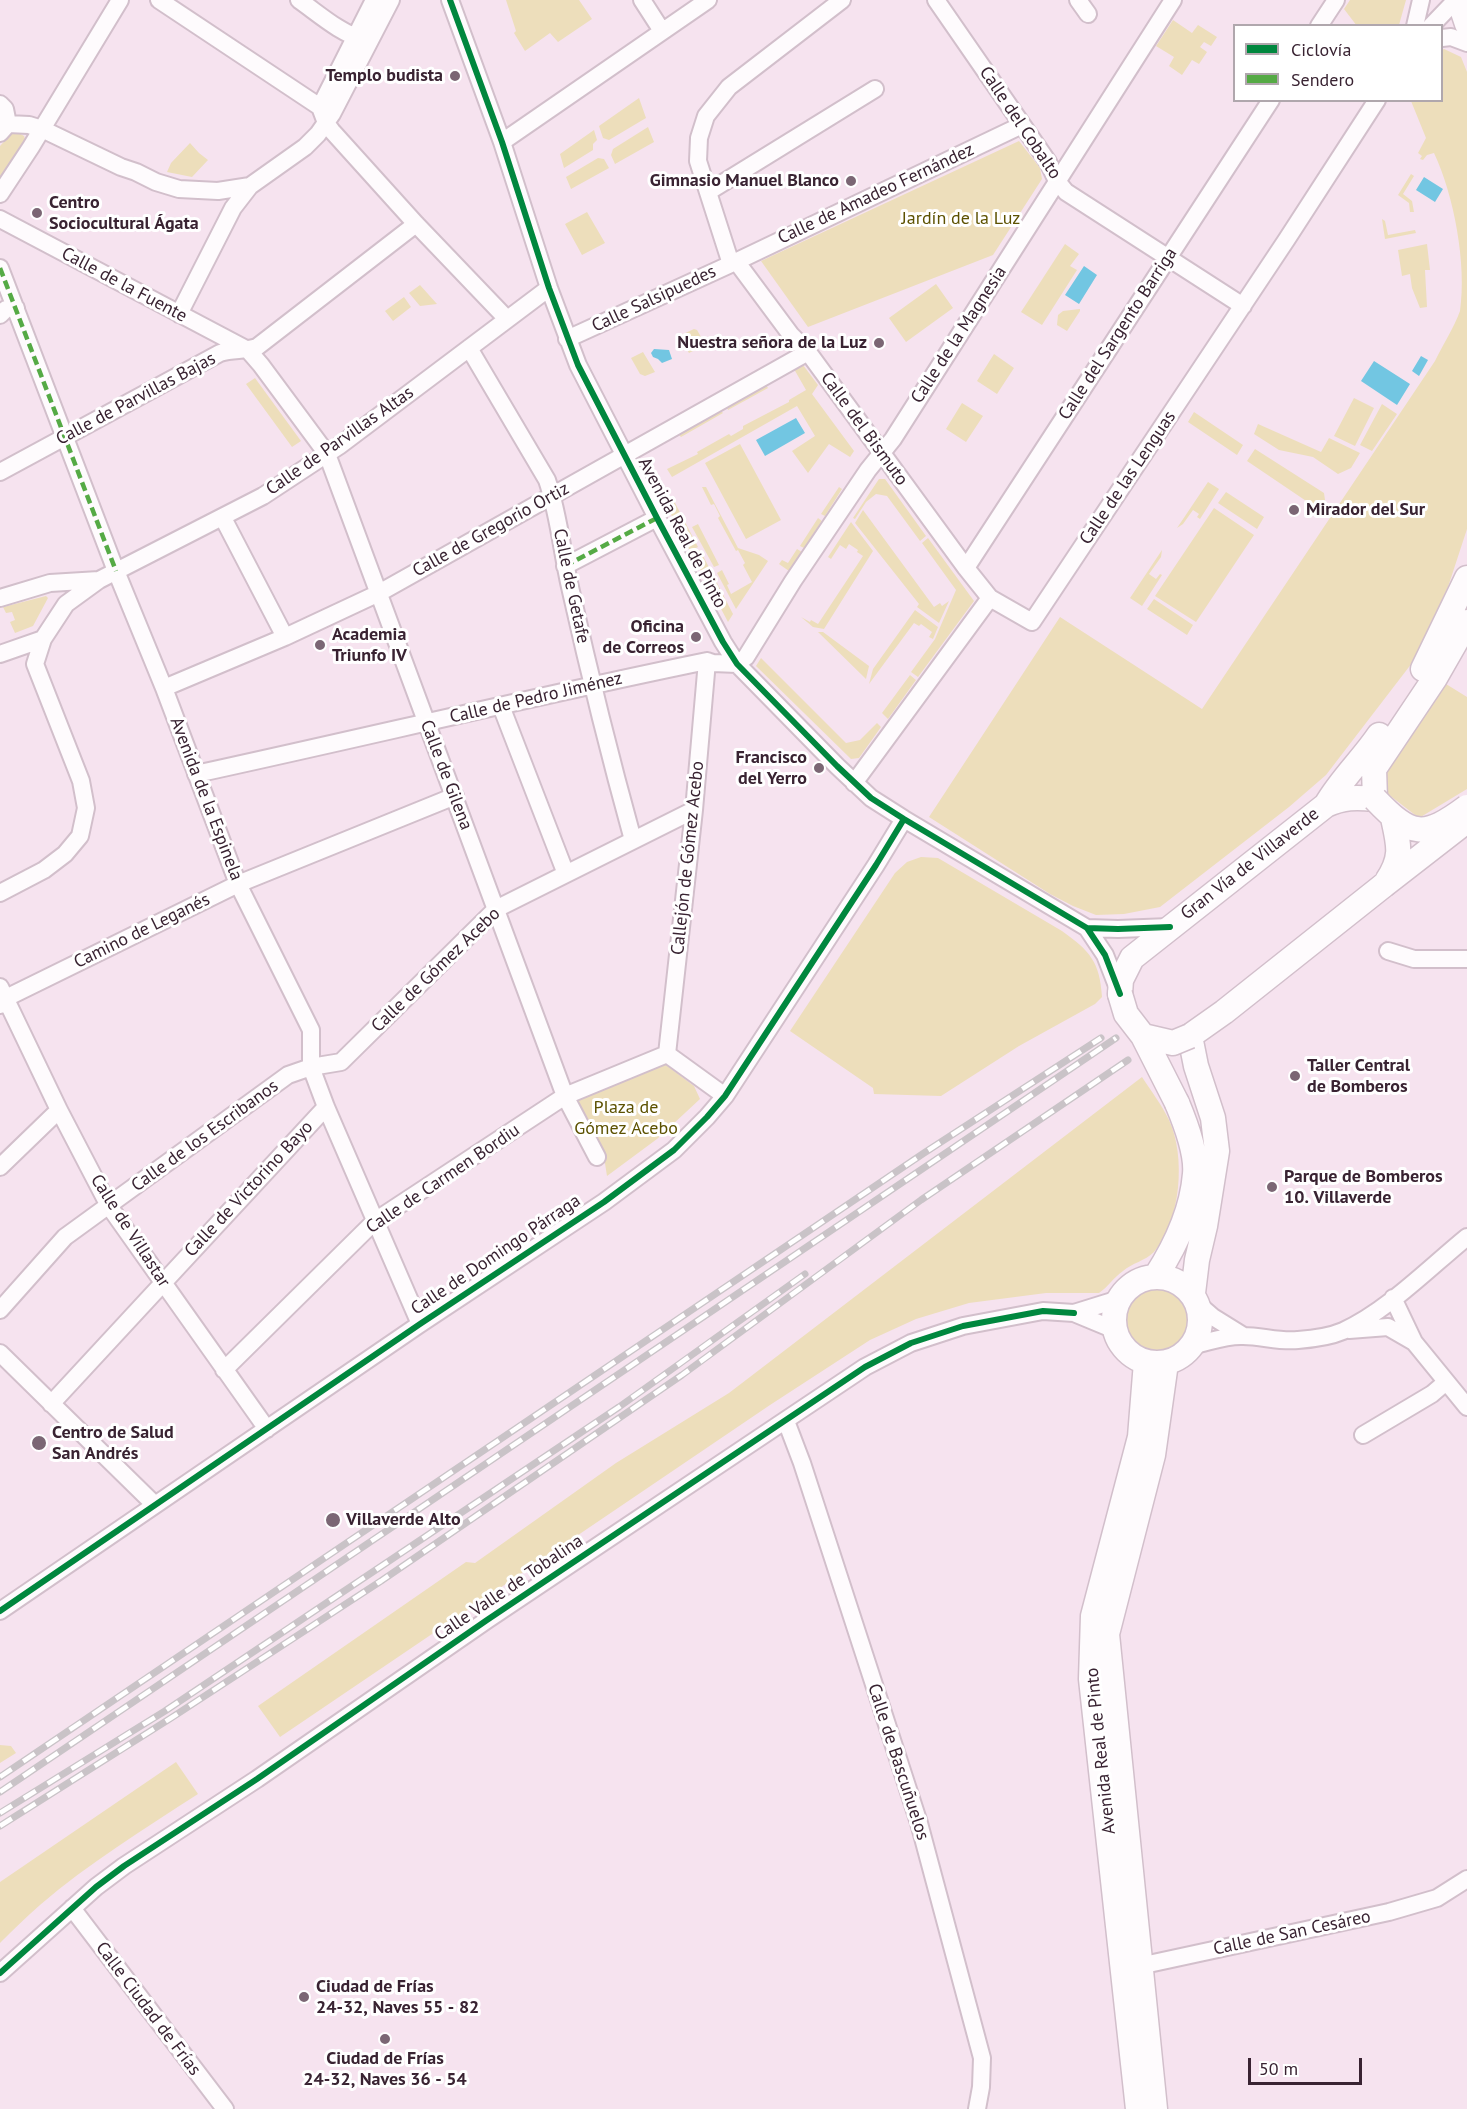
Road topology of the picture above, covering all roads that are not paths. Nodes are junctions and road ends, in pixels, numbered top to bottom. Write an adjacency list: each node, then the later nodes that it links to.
1 (120, 0): 29 (street)
2 (159, 0): 26 (street)
3 (299, 0): 20 (street)
4 (374, 0): 20 (street)
5 (390, 0): 20 (street)
6 (450, 0): 30 (street, Avenida Real de Pinto)
7 (642, 0): 18 (street)
8 (708, 0): 18 (street)
9 (842, 0): 33 (street, Calle Salsipuedes)
10 (936, 0): 27 (street, Calle del Cobalto)
11 (1173, 0): 31 (street, Calle de la Magnesia)
12 (1336, 0): 16 (street)
13 (1433, 0): 15 (street)
14 (1457, 0): 15 (street); 17 (main road)
15 (1421, 17)
16 (1320, 24)
17 (1467, 24)
18 (662, 31): 30 (street)
19 (1443, 38): 21 (street)
20 (363, 39): 26 (street)
21 (1467, 43)
22 (875, 89): 33 (street)
23 (1269, 102): 37 (street, Calle del Sargento Barriga)
24 (1376, 102): 41 (street, Calle de las Lenguas)
25 (0, 104): 28 (street)
26 (323, 115): 32 (street); 36 (street)
27 (1022, 125): 31 (street, Calle del Cobalto); 38 (street, Calle de Amadeo Fernández)
28 (4, 129): 29 (street)
29 (42, 129): 32 (street); 34 (street)
30 (502, 142): 40 (street, Avenida Real de Pinto)
31 (1057, 181): 37 (street, Calle del Cobalto); 51 (street, Calle de la Magnesia)
32 (250, 186): 43 (street)
33 (708, 192): 38 (street, Calle Salsipuedes)
34 (0, 194)
35 (0, 219): 43 (street, Calle de la Fuente)
36 (416, 224): 45 (street); 48 (street, Calle de Parvillas Bajas)
37 (1168, 258): 41 (street, Calle del Cobalto); 59 (street, Calle del Sargento Barriga)
38 (734, 263): 46 (street, Calle Salsipuedes); 49 (street, Calle del Bismuto)
39 (0, 268): 42 (street, Avenida de la Espinela)
40 (549, 288): 45 (street, Calle de Parvillas Altas); 46 (street, Avenida Real de Pinto)
41 (1243, 306): 65 (street, Calle de las Lenguas)
42 (16, 308): 44 (street); 50 (street, Avenida de la Espinela)
43 (179, 314): 48 (street, Calle de la Fuente)
44 (0, 315)
45 (507, 319): 47 (street, Calle de Parvillas Altas)
46 (567, 339): 53 (street, Avenida Real de Pinto)
47 (469, 348): 52 (street, Calle de Parvillas Altas); 55 (street, Calle de Getafe)
48 (248, 350): 50 (street, Calle de Parvillas Bajas); 52 (street, Calle de Gilena)
49 (808, 352): 51 (street, Calle del Bismuto); 53 (street, Calle de Gregorio Ortiz)
50 (65, 438): 54 (street, Calle de Parvillas Bajas); 60 (street, Avenida de la Espinela)
51 (882, 453): 59 (street, Calle del Bismuto); 71 (street, Calle de la Magnesia)
52 (327, 454): 56 (street, Calle de Parvillas Altas); 63 (street, Calle de Gilena)
53 (625, 456): 55 (street, Calle de Gregorio Ortiz); 57 (street, Avenida Real de Pinto)
54 (0, 472)
55 (552, 495): 58 (street, Calle de Getafe); 63 (street, Calle de Gregorio Ortiz)
56 (223, 518): 60 (street, Calle de Parvillas Altas); 67 (street)
57 (657, 518): 58 (street); 71 (street, Avenida Real de Pinto)
58 (565, 566): 73 (street, Calle de Getafe)
59 (966, 568): 65 (street, Calle del Bismuto)
60 (116, 571): 62 (street, Calle de Parvillas Altas); 74 (street, Avenida de la Espinela)
61 (1467, 578): 72 (main road)
62 (99, 580): 64 (street); 68 (street, Calle de Parvillas Altas)
63 (379, 593): 67 (street, Calle de Gregorio Ortiz); 76 (street, Calle de Gilena)
64 (0, 598)
65 (990, 598): 78 (street)
66 (1467, 622): 72 (main road)
67 (285, 637): 74 (street, Calle de Gregorio Ortiz)
68 (43, 639): 69 (street); 91 (street)
69 (0, 654)
70 (707, 661): 71 (street, Calle de Pedro Jiménez); 73 (street, Calle de Pedro Jiménez); 83 (street, Callejón de Gómez Acebo)
71 (737, 664): 78 (street, Avenida Real de Pinto)
72 (1429, 674): 80 (main road); 81 (main road)
73 (592, 684): 75 (street, Calle de Pedro Jiménez); 87 (street, Calle de Getafe)
74 (164, 688): 77 (street, Avenida de la Espinela)
75 (501, 706): 76 (street, Calle de Pedro Jiménez); 88 (street)
76 (427, 724): 77 (street, Calle de Pedro Jiménez); 79 (street, Calle de Gilena)
77 (196, 774): 89 (street, Avenida de la Espinela)
78 (854, 783): 85 (street, Avenida Real de Pinto)
79 (454, 796): 89 (street, Camino de Leganés); 92 (street, Calle de Gilena)
80 (1375, 798): 81 (main road, Gran Vía de Villaverde); 84 (main road, bridge)
81 (1326, 805): 93 (main road, Gran Vía de Villaverde)
82 (1467, 807): 84 (main road, bridge)
83 (694, 810): 87 (street, Calle de Gómez Acebo); 101 (street, Callejón de Gómez Acebo)
84 (1393, 818): 90 (main road, bridge)
85 (904, 819): 94 (street, Avenida Real de Pinto); 103 (street, Calle de Domingo Párraga)
86 (1467, 821): 90 (main road, bridge)
87 (633, 840): 88 (street, Calle de Gómez Acebo)
88 (566, 874): 92 (street, Calle de Gómez Acebo)
89 (238, 884): 98 (street, Camino de Leganés); 102 (street, Avenida de la Espinela)
90 (1384, 885): 100 (main road)
91 (0, 893)
92 (496, 909): 102 (street, Calle de Gómez Acebo); 104 (street, Calle de Gilena)
93 (1170, 927): 94 (street, Avenida Real de Pinto); 97 (main road, Gran Vía de Villaverde)
94 (1087, 928): 97 (street, Avenida Real de Pinto)
95 (1388, 951): 96 (street)
96 (1467, 959)
97 (1120, 994): 99 (main road, bridge)
98 (2, 997): 106 (street, Calle de Villastar)
99 (1143, 1036): 100 (main road, bridge); 112 (main road, bridge)
100 (1190, 1036): 116 (main road)
101 (667, 1054): 103 (street); 104 (street, Calle de Carmen Bordiu)
102 (310, 1067): 105 (street, Avenida de la Espinela); 109 (street, Calle de los Escribanos)
103 (725, 1095): 119 (street, Calle de Domingo Párraga)
104 (565, 1096): 107 (street, Calle de Gilena); 110 (street, Calle de Carmen Bordiu)
105 (326, 1107): 110 (street, Avenida de la Espinela); 113 (street, Calle de Victorino Bayo)
106 (59, 1110): 108 (street); 109 (street, Calle de Villastar)
107 (597, 1157)
108 (0, 1167)
109 (109, 1206): 113 (street, Calle de Villastar); 117 (street, Calle de los Escribanos)
110 (375, 1221): 119 (street, Avenida de la Espinela); 127 (street, Calle de Carmen Bordiu)
111 (1467, 1237): 114 (street)
112 (1156, 1276): 115 (main road); 116 (main road)
113 (162, 1283): 127 (street, Calle de Villastar); 129 (street, Calle de Victorino Bayo)
114 (1393, 1298): 121 (street); 123 (street)
115 (1119, 1299): 118 (street, Calle Valle de Tobalina); 120 (main road)
116 (1195, 1299): 122 (street); 124 (main road)
117 (0, 1310)
118 (1074, 1313): 120 (street, Calle Valle de Tobalina); 131 (street, Calle Valle de Tobalina)
119 (420, 1324): 132 (street, Calle de Domingo Párraga)
120 (1115, 1330): 126 (main road)
121 (1342, 1331): 122 (street); 123 (street)
122 (1242, 1335): 124 (street)
123 (1414, 1342): 128 (street)
124 (1194, 1345): 126 (main road)
125 (0, 1353): 129 (street)
126 (1156, 1362): 138 (main road, Avenida Real de Pinto)
127 (224, 1370): 132 (street, Calle de Villastar)
128 (1446, 1382): 130 (street); 133 (street)
129 (51, 1404): 134 (street)
130 (1467, 1407)
131 (786, 1420): 137 (street, Calle Valle de Tobalina); 141 (street, Calle de Bascuñuelos)
132 (267, 1430): 134 (street, Calle de Domingo Párraga)
133 (1363, 1435)
134 (155, 1505): 135 (street, Calle de Domingo Párraga)
135 (0, 1611)
136 (1467, 1879): 138 (street, Calle de San Cesáreo)
137 (72, 1908): 139 (street, Calle Valle de Tobalina); 140 (street, Calle Ciudad de Frías)
138 (1125, 1969): 142 (main road, Avenida Real de Pinto); 143 (main road, Avenida Real de Pinto)
139 (0, 1973)
140 (225, 2109)
141 (976, 2109)
142 (1138, 2109)
143 (1155, 2109)

